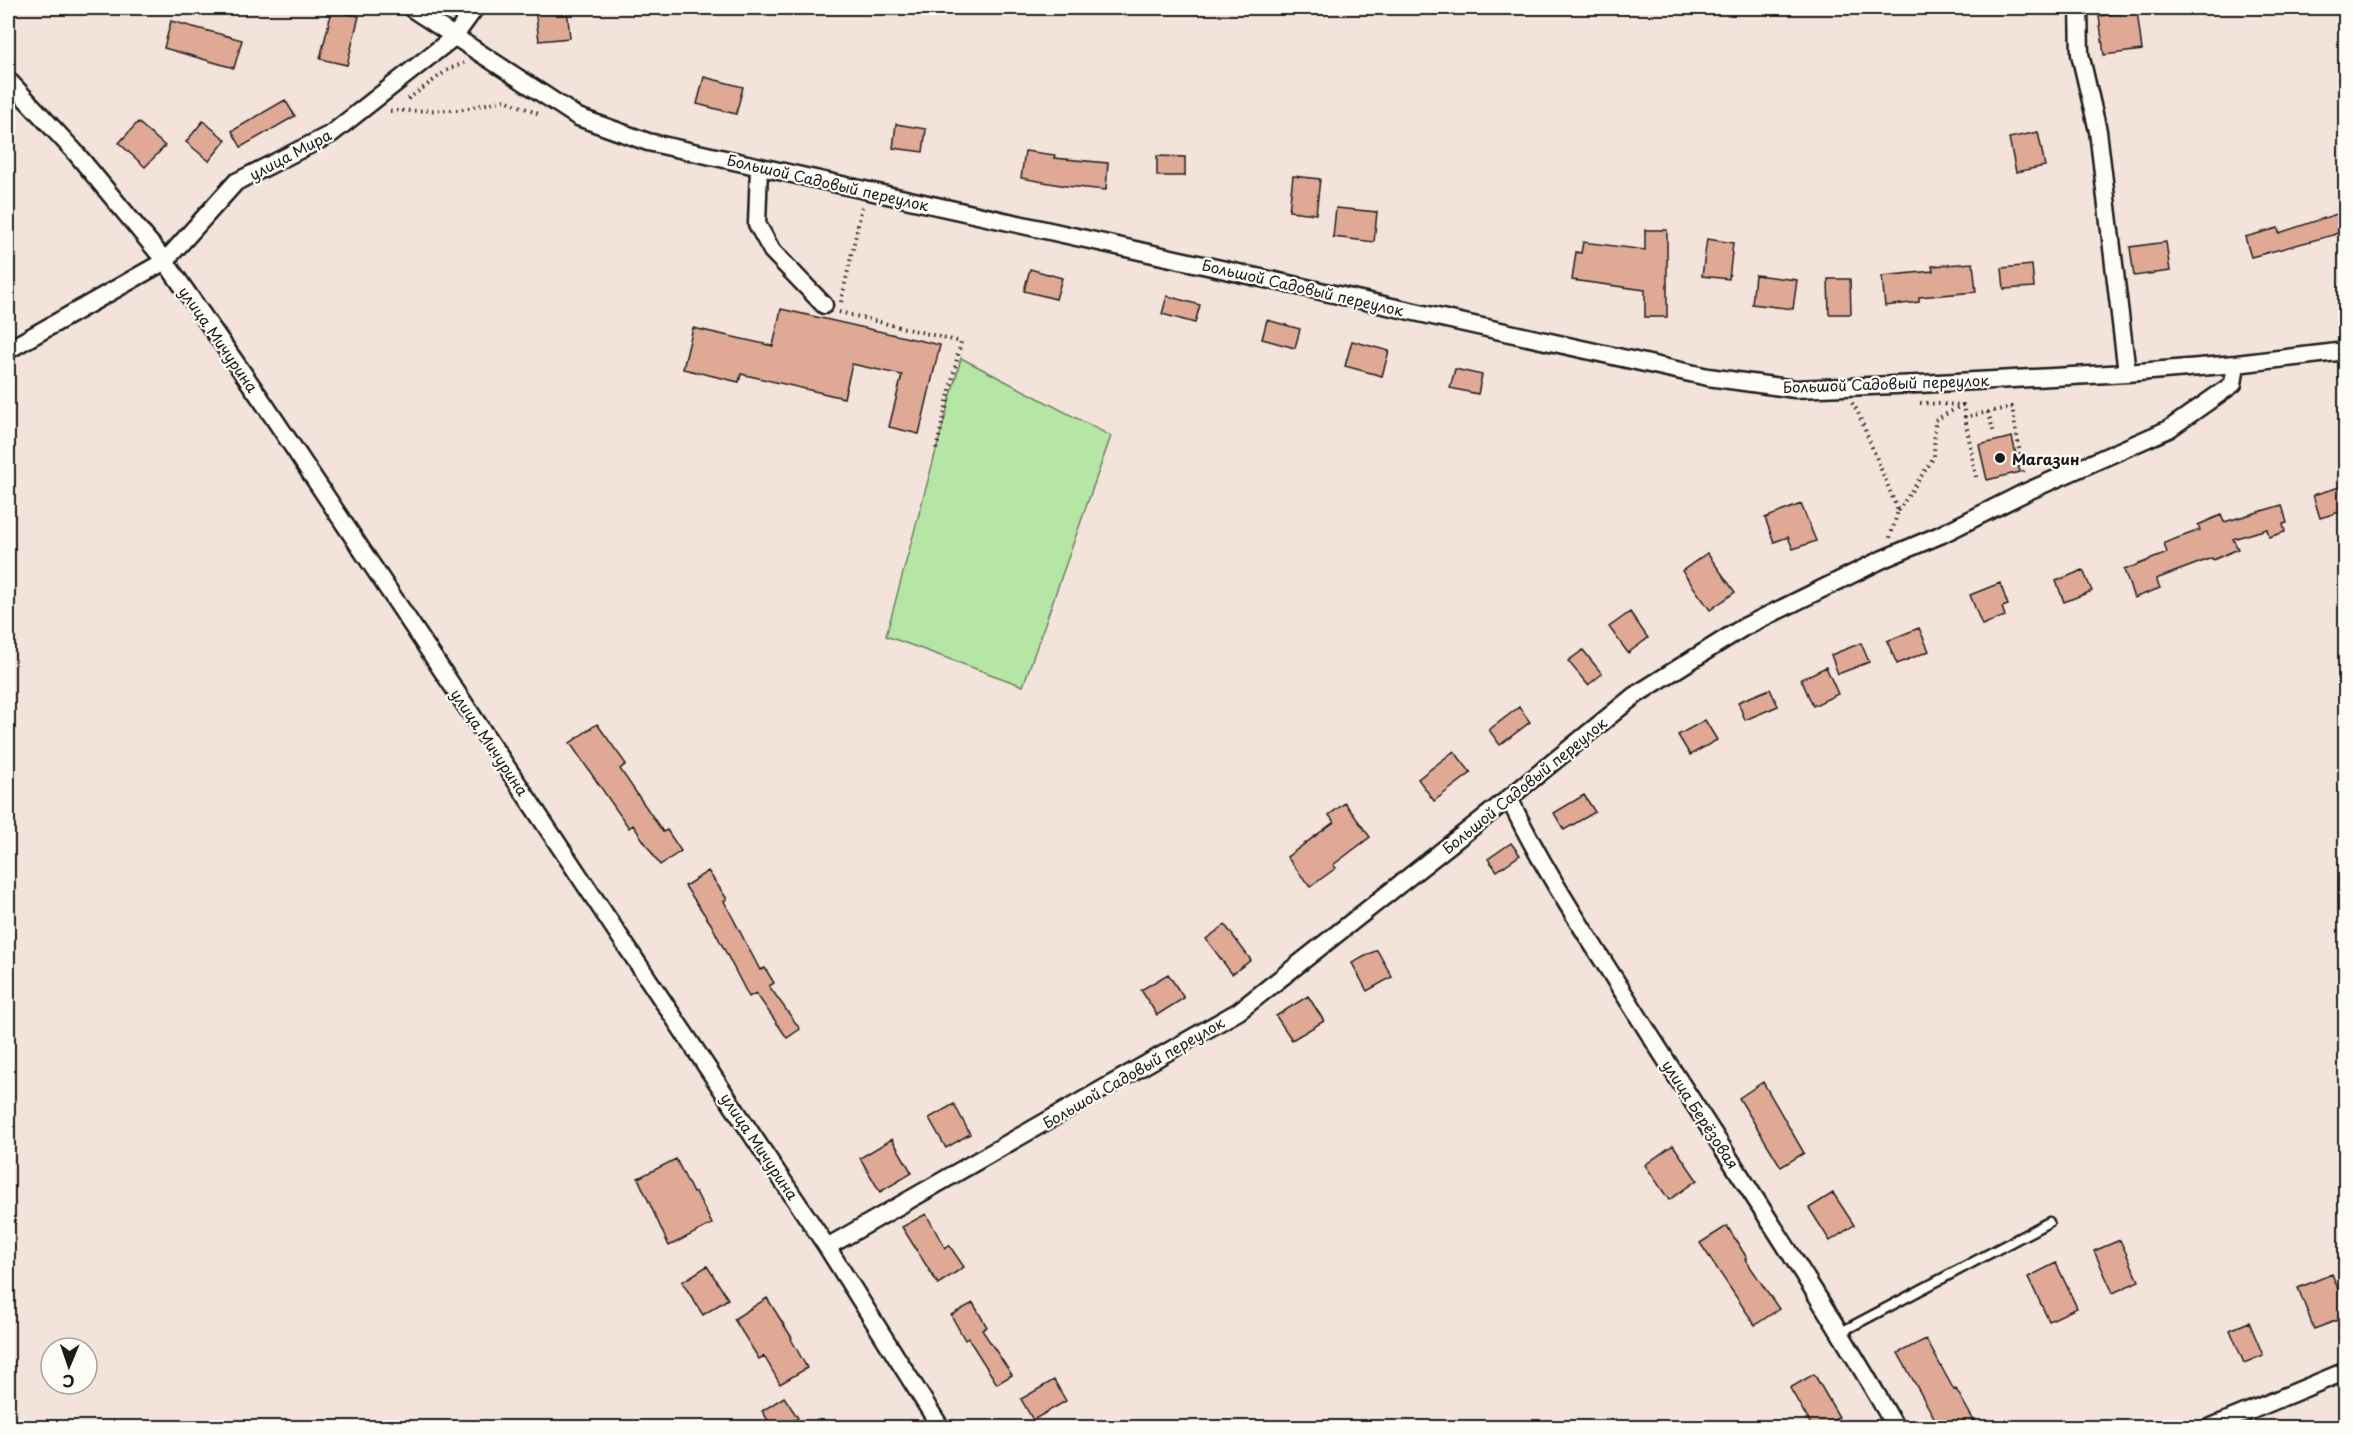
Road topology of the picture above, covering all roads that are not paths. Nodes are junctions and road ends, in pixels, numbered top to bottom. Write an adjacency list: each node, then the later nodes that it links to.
1 (411, 8): 4 (street, Большой Садовый переулок)
2 (475, 8): 4 (street, улица Мира)
3 (2079, 8): 12 (street)
4 (454, 37): 6 (street, Большой Садовый переулок); 7 (street, улица Мира)
5 (8, 80): 7 (street, улица Мичурина)
6 (759, 167): 8 (street); 12 (street, Большой Садовый переулок)
7 (165, 261): 9 (street, улица Мира); 15 (street, улица Мичурина)
8 (824, 305)
9 (8, 350)
10 (2346, 351): 11 (street, Большой Садовый переулок)
11 (2236, 364): 12 (street, Большой Садовый переулок); 13 (street, Большой Садовый переулок)
12 (2127, 373)
13 (1509, 798): 15 (street, Большой Садовый переулок); 16 (street, улица Берёзовая)
14 (2049, 1222): 16 (lane)
15 (827, 1247): 18 (street, улица Мичурина)
16 (1841, 1332): 19 (street, улица Берёзовая)
17 (2346, 1371): 20 (street)
18 (941, 1428)
19 (1896, 1428)
20 (2209, 1428)

